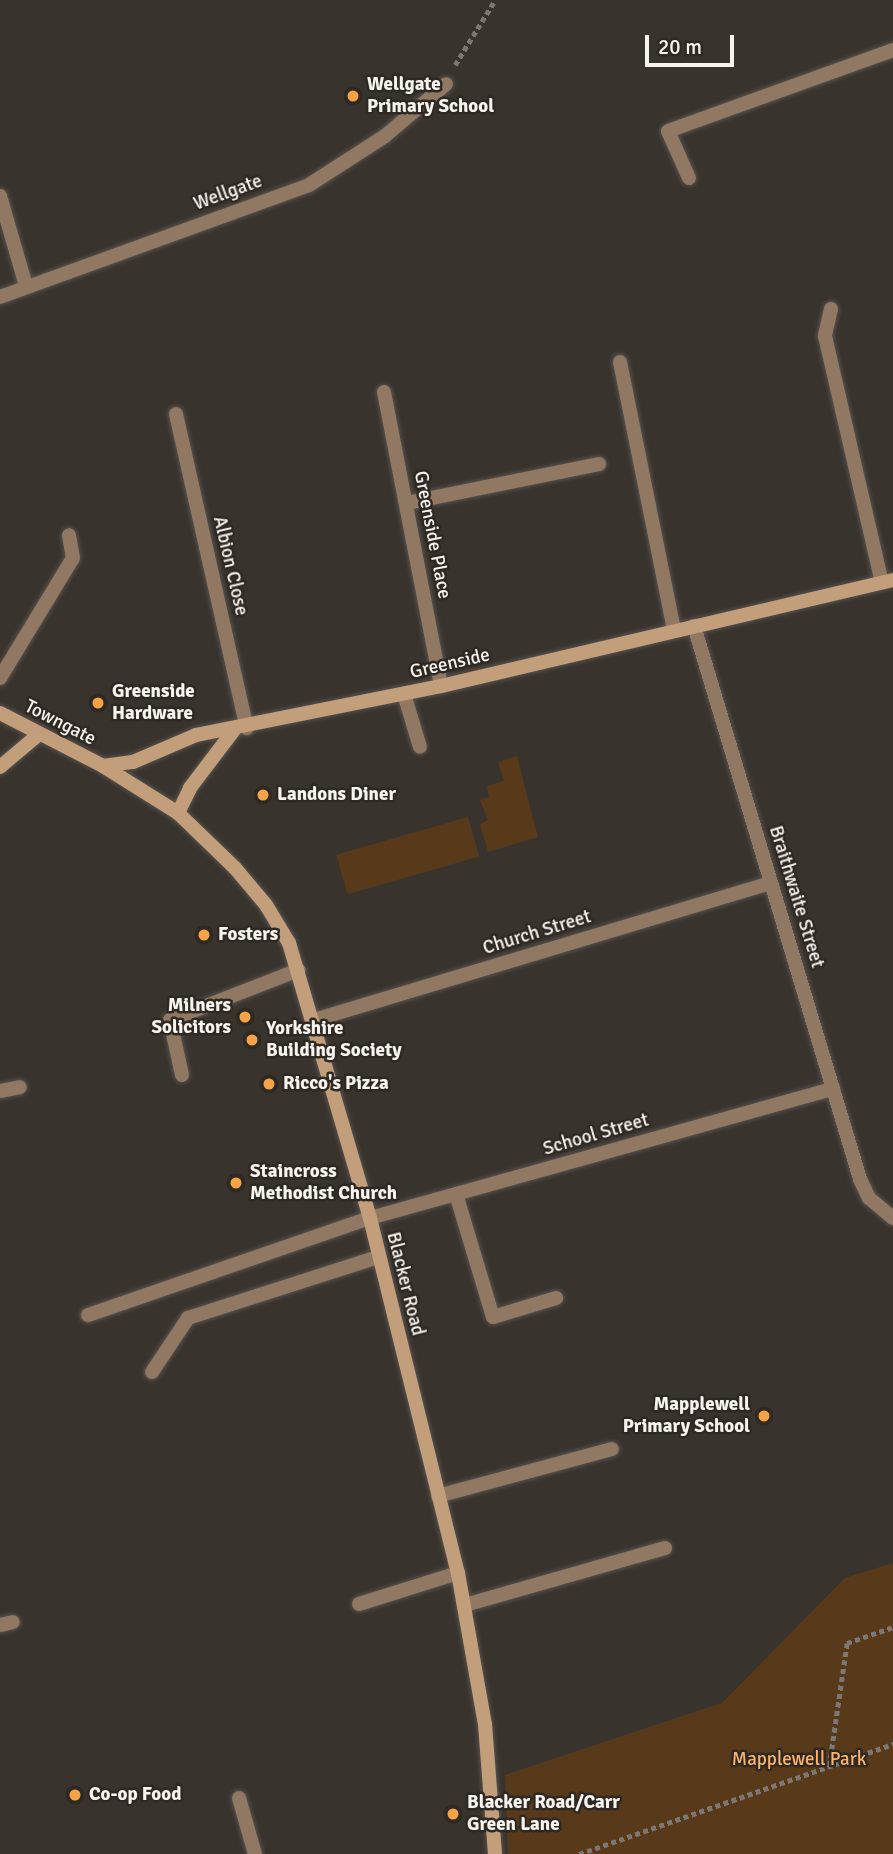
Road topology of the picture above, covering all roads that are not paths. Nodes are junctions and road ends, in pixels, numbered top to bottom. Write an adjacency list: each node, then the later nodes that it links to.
1 (893, 50): 3 (street)
2 (446, 84): 5 (street, Wellgate)
3 (689, 178)
4 (0, 196): 5 (street)
5 (26, 286): 6 (street, Wellgate)
6 (0, 297)
7 (831, 309): 14 (street, Greenside)
8 (620, 362): 16 (street)
9 (384, 392): 12 (street, Greenside Place)
10 (176, 414): 21 (street, Albion Close)
11 (598, 464): 12 (street)
12 (407, 503): 18 (street, Greenside Place)
13 (69, 535): 17 (street)
14 (887, 581): 15 (main road, Greenside)
15 (694, 626): 16 (main road, Greenside); 27 (street, Braithwaite Street)
16 (674, 630): 18 (main road, Greenside)
17 (0, 678)
18 (440, 686): 19 (main road, Greenside)
19 (404, 694): 21 (main road, Greenside); 23 (street)
20 (0, 713): 22 (main road, Towngate)
21 (241, 729): 24 (main road, Greenside); 26 (main road)
22 (39, 734): 24 (main road, Towngate); 25 (main road)
23 (420, 747)
24 (103, 766): 26 (main road, Blacker Road)
25 (0, 767)
26 (178, 813): 28 (main road, Blacker Road)
27 (771, 883): 29 (street, Church Street); 32 (street, Braithwaite Street)
28 (299, 970): 29 (main road, Blacker Road); 30 (street)
29 (314, 1020): 35 (main road, Blacker Road)
30 (182, 1075)
31 (20, 1087): 33 (street)
32 (833, 1089): 34 (street, School Street); 36 (street, Braithwaite Street)
33 (0, 1091)
34 (456, 1194): 35 (street, School Street); 38 (street)
35 (370, 1218): 37 (main road, Blacker Road); 39 (street, School Street)
36 (893, 1218)
37 (378, 1257): 40 (street); 42 (main road, Blacker Road)
38 (556, 1298)
39 (88, 1315)
40 (152, 1372)
41 (612, 1448): 42 (street)
42 (438, 1496): 44 (main road, Blacker Road)
43 (665, 1548): 46 (street)
44 (458, 1573): 45 (street); 46 (main road, Blacker Road)
45 (359, 1604)
46 (465, 1605): 49 (main road, Blacker Road)
47 (239, 1798): 48 (street)
48 (255, 1854)
49 (495, 1854)

